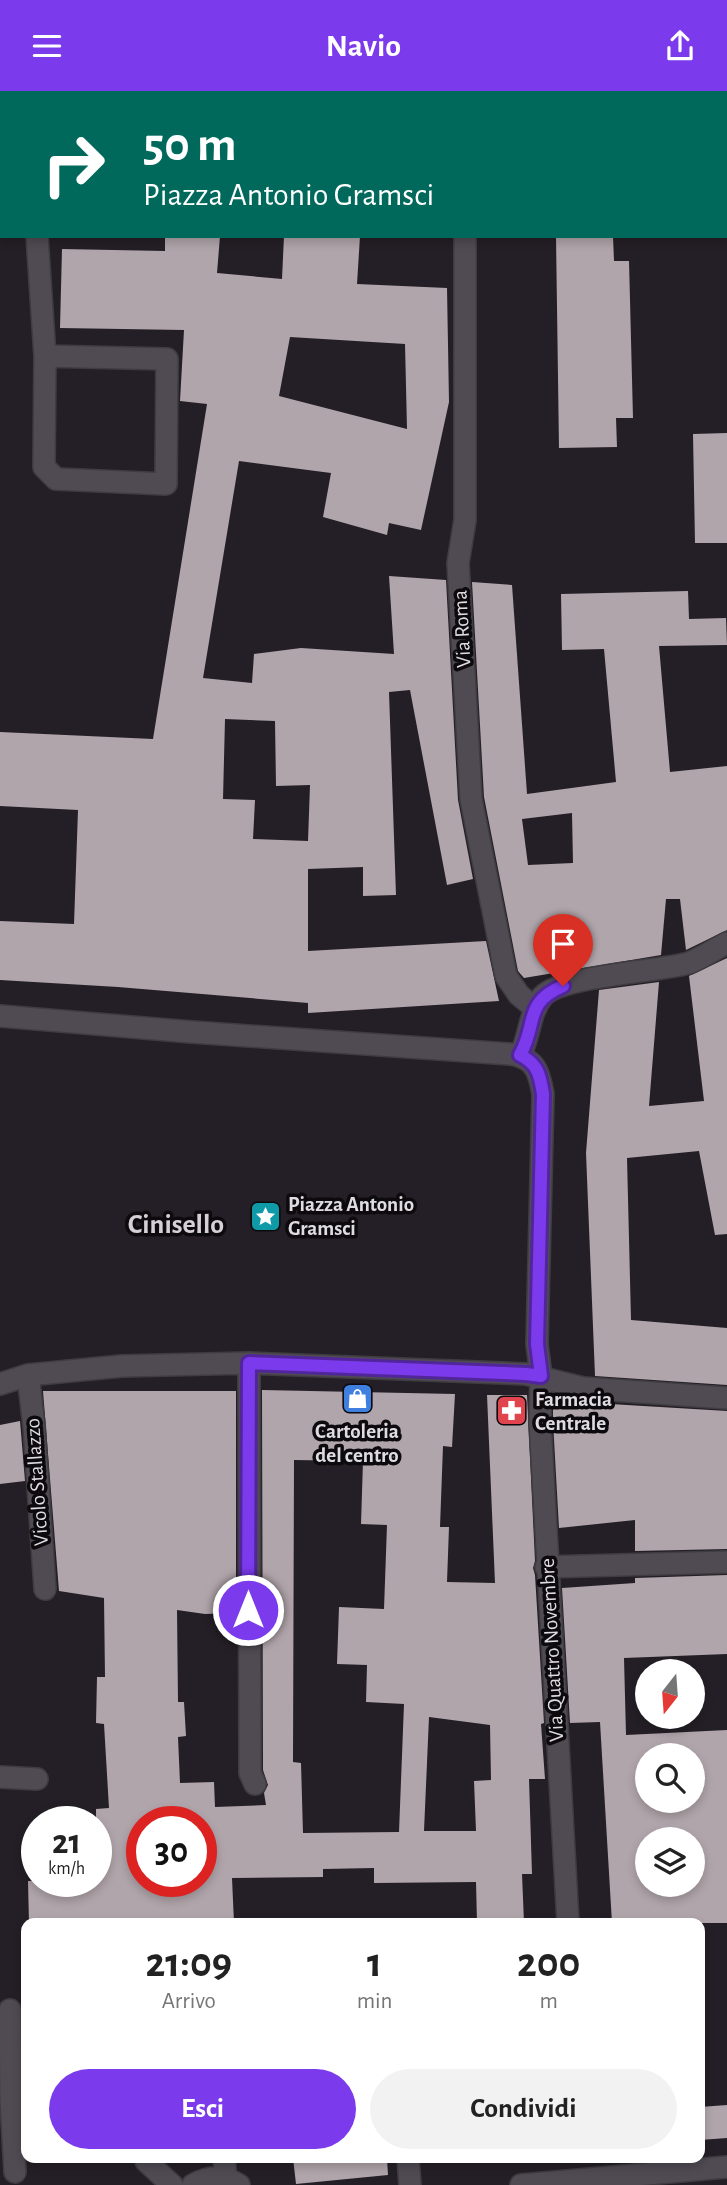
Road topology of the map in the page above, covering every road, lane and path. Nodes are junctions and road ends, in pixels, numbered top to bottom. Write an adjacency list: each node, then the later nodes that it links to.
1 (37, 238): 3 (street)
2 (465, 238): 5 (street, Via Roma)
3 (45, 356): 3 (street)
4 (727, 943): 5 (street)
5 (535, 1008): 7 (street)
6 (0, 1016): 7 (street)
7 (520, 1055): 10 (street)
8 (249, 1363): 9 (street); 10 (street); 18 (street)
9 (28, 1375): 11 (street); 15 (street, Vicolo Stallazzo)
10 (541, 1376): 12 (street); 14 (street, Via Quattro Novembre)
11 (0, 1384)
12 (727, 1398)
13 (727, 1562): 14 (street)
14 (547, 1567): 19 (street, Via Quattro Novembre)
15 (45, 1589)
16 (0, 1777): 17 (street)
17 (37, 1779)
18 (254, 1784)
19 (568, 1918)
20 (10, 2010): 21 (street)
21 (19, 2099): 26 (street)
22 (148, 2163): 29 (street)
23 (408, 2163): 31 (street)
24 (583, 2163): 28 (street)
25 (727, 2167): 28 (street)
26 (15, 2172)
27 (230, 2174): 30 (street)
28 (583, 2182): 32 (street)
29 (172, 2185)
30 (193, 2185)
31 (410, 2185)
32 (521, 2185)

